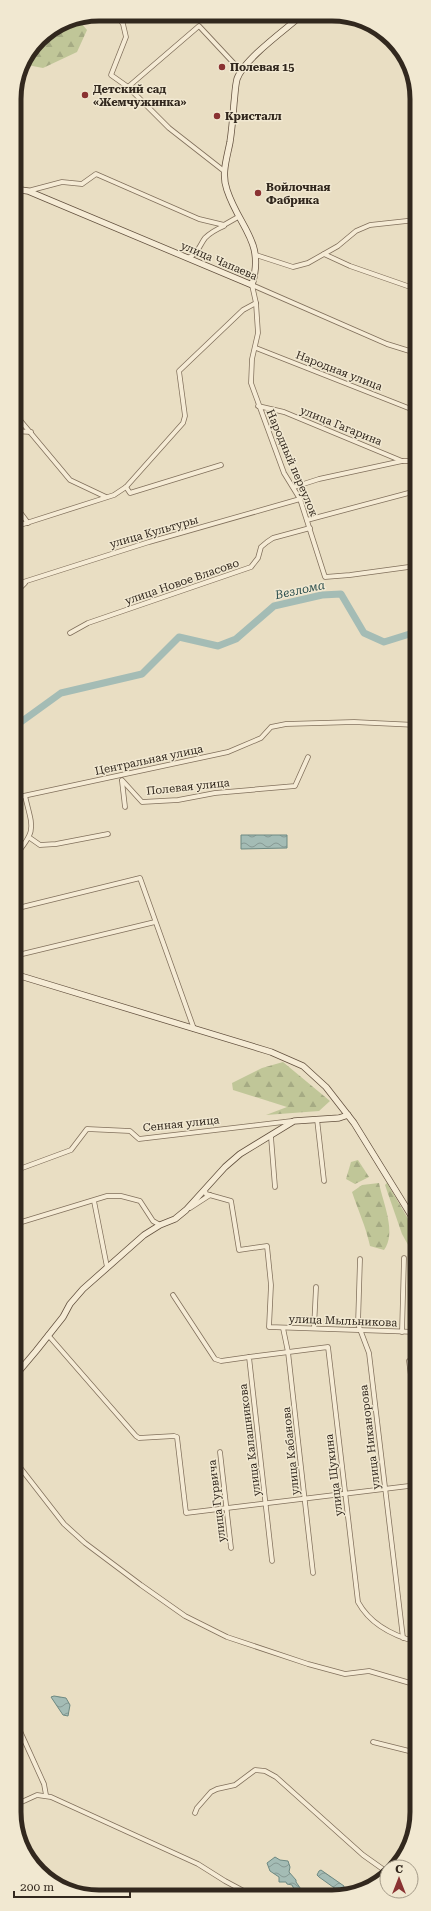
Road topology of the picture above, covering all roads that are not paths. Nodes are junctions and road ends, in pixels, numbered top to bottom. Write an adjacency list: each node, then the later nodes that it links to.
1 (121, 21): 4 (street)
2 (295, 21): 3 (street)
3 (241, 71): 4 (street); 5 (street)
4 (128, 87): 5 (street)
5 (224, 171): 8 (street)
6 (21, 190): 7 (street, улица Чапаева)
7 (28, 191): 10 (street); 13 (street, улица Чапаева)
8 (238, 217): 10 (street); 12 (street)
9 (410, 221): 11 (street)
10 (224, 225): 13 (street)
11 (324, 254): 12 (street); 15 (street)
12 (256, 255): 14 (street)
13 (187, 258): 14 (street, улица Чапаева)
14 (252, 286): 16 (street, Народный переулок); 18 (street, улица Чапаева)
15 (410, 287)
16 (256, 303): 17 (street, Народный переулок); 27 (street)
17 (256, 348): 19 (street, Народный переулок); 20 (street, Народная улица)
18 (410, 351)
19 (258, 406): 24 (street, улица Гагарина); 28 (street, Народный переулок)
20 (410, 409)
21 (21, 421): 23 (street)
22 (21, 431): 23 (street)
23 (31, 432): 30 (street)
24 (402, 461): 25 (street, улица Гагарина); 28 (street)
25 (410, 461)
26 (221, 465): 27 (street)
27 (126, 487): 30 (street)
28 (294, 487): 31 (street, Народный переулок)
29 (410, 492): 33 (street)
30 (106, 498): 34 (street)
31 (300, 499): 33 (street, Народный переулок); 38 (street, улица Культуры)
32 (21, 513): 34 (street)
33 (307, 520): 36 (street, Народный переулок)
34 (28, 522): 35 (street)
35 (21, 525)
36 (310, 528): 37 (street, Народный переулок); 41 (street, улица Новое Власово)
37 (410, 567)
38 (27, 581): 39 (street, улица Культуры); 40 (street)
39 (21, 583)
40 (21, 587)
41 (70, 633)
42 (410, 725): 44 (street, Центральная улица)
43 (308, 757): 45 (street, Полевая улица)
44 (120, 776): 45 (street); 46 (street, Центральная улица)
45 (122, 780): 48 (street)
46 (25, 796): 47 (street, Центральная улица); 50 (street)
47 (21, 797)
48 (125, 807)
49 (108, 834): 50 (street)
50 (30, 838): 51 (street)
51 (21, 849)
52 (21, 907): 53 (street)
53 (156, 922): 54 (street); 56 (street)
54 (21, 954)
55 (21, 976): 56 (street)
56 (194, 1029): 57 (street)
57 (348, 1115): 58 (street); 68 (street)
58 (317, 1119): 59 (street); 62 (street)
59 (294, 1121): 60 (street); 61 (street, Сенная улица)
60 (271, 1137): 63 (street); 64 (street)
61 (21, 1168)
62 (324, 1181)
63 (275, 1187)
64 (204, 1190): 65 (street); 67 (street)
65 (210, 1195): 67 (street); 76 (street, улица Мыльникова)
66 (94, 1201): 69 (street); 70 (street); 73 (street)
67 (186, 1210): 70 (street)
68 (410, 1210)
69 (21, 1222)
70 (160, 1225): 73 (street)
71 (404, 1258): 79 (street)
72 (360, 1259): 78 (street, улица Никанорова)
73 (106, 1267): 81 (street)
74 (316, 1287): 77 (street)
75 (173, 1295): 83 (street)
76 (282, 1328): 77 (street, улица Мыльникова); 82 (street, улица Кабанова)
77 (314, 1328): 78 (street, улица Мыльникова)
78 (358, 1330): 79 (street, улица Мыльникова); 90 (street, улица Никанорова)
79 (402, 1332): 80 (street, улица Мыльникова)
80 (410, 1332)
81 (48, 1335): 86 (street); 94 (street)
82 (288, 1352): 83 (street); 91 (street, улица Щукина); 92 (street, улица Кабанова)
83 (249, 1357): 93 (street, улица Калашникова)
84 (409, 1360): 85 (street)
85 (410, 1368)
86 (21, 1369)
87 (220, 1452): 94 (street, улица Гурвича)
88 (21, 1469): 100 (street)
89 (410, 1486): 90 (street)
90 (385, 1489): 91 (street); 98 (street, улица Никанорова)
91 (345, 1494): 92 (street); 98 (street, улица Щукина)
92 (305, 1499): 93 (street); 97 (street, улица Кабанова)
93 (266, 1504): 94 (street); 96 (street, улица Калашникова)
94 (227, 1509): 95 (street, улица Гурвича)
95 (231, 1548)
96 (272, 1561)
97 (313, 1573)
98 (403, 1638): 99 (street)
99 (410, 1640)
100 (410, 1683)
101 (21, 1733): 104 (street)
102 (373, 1742): 103 (street)
103 (410, 1751)
104 (46, 1795): 105 (street); 108 (street)
105 (21, 1802)
106 (195, 1813): 107 (street)
107 (379, 1866)
108 (242, 1890)

